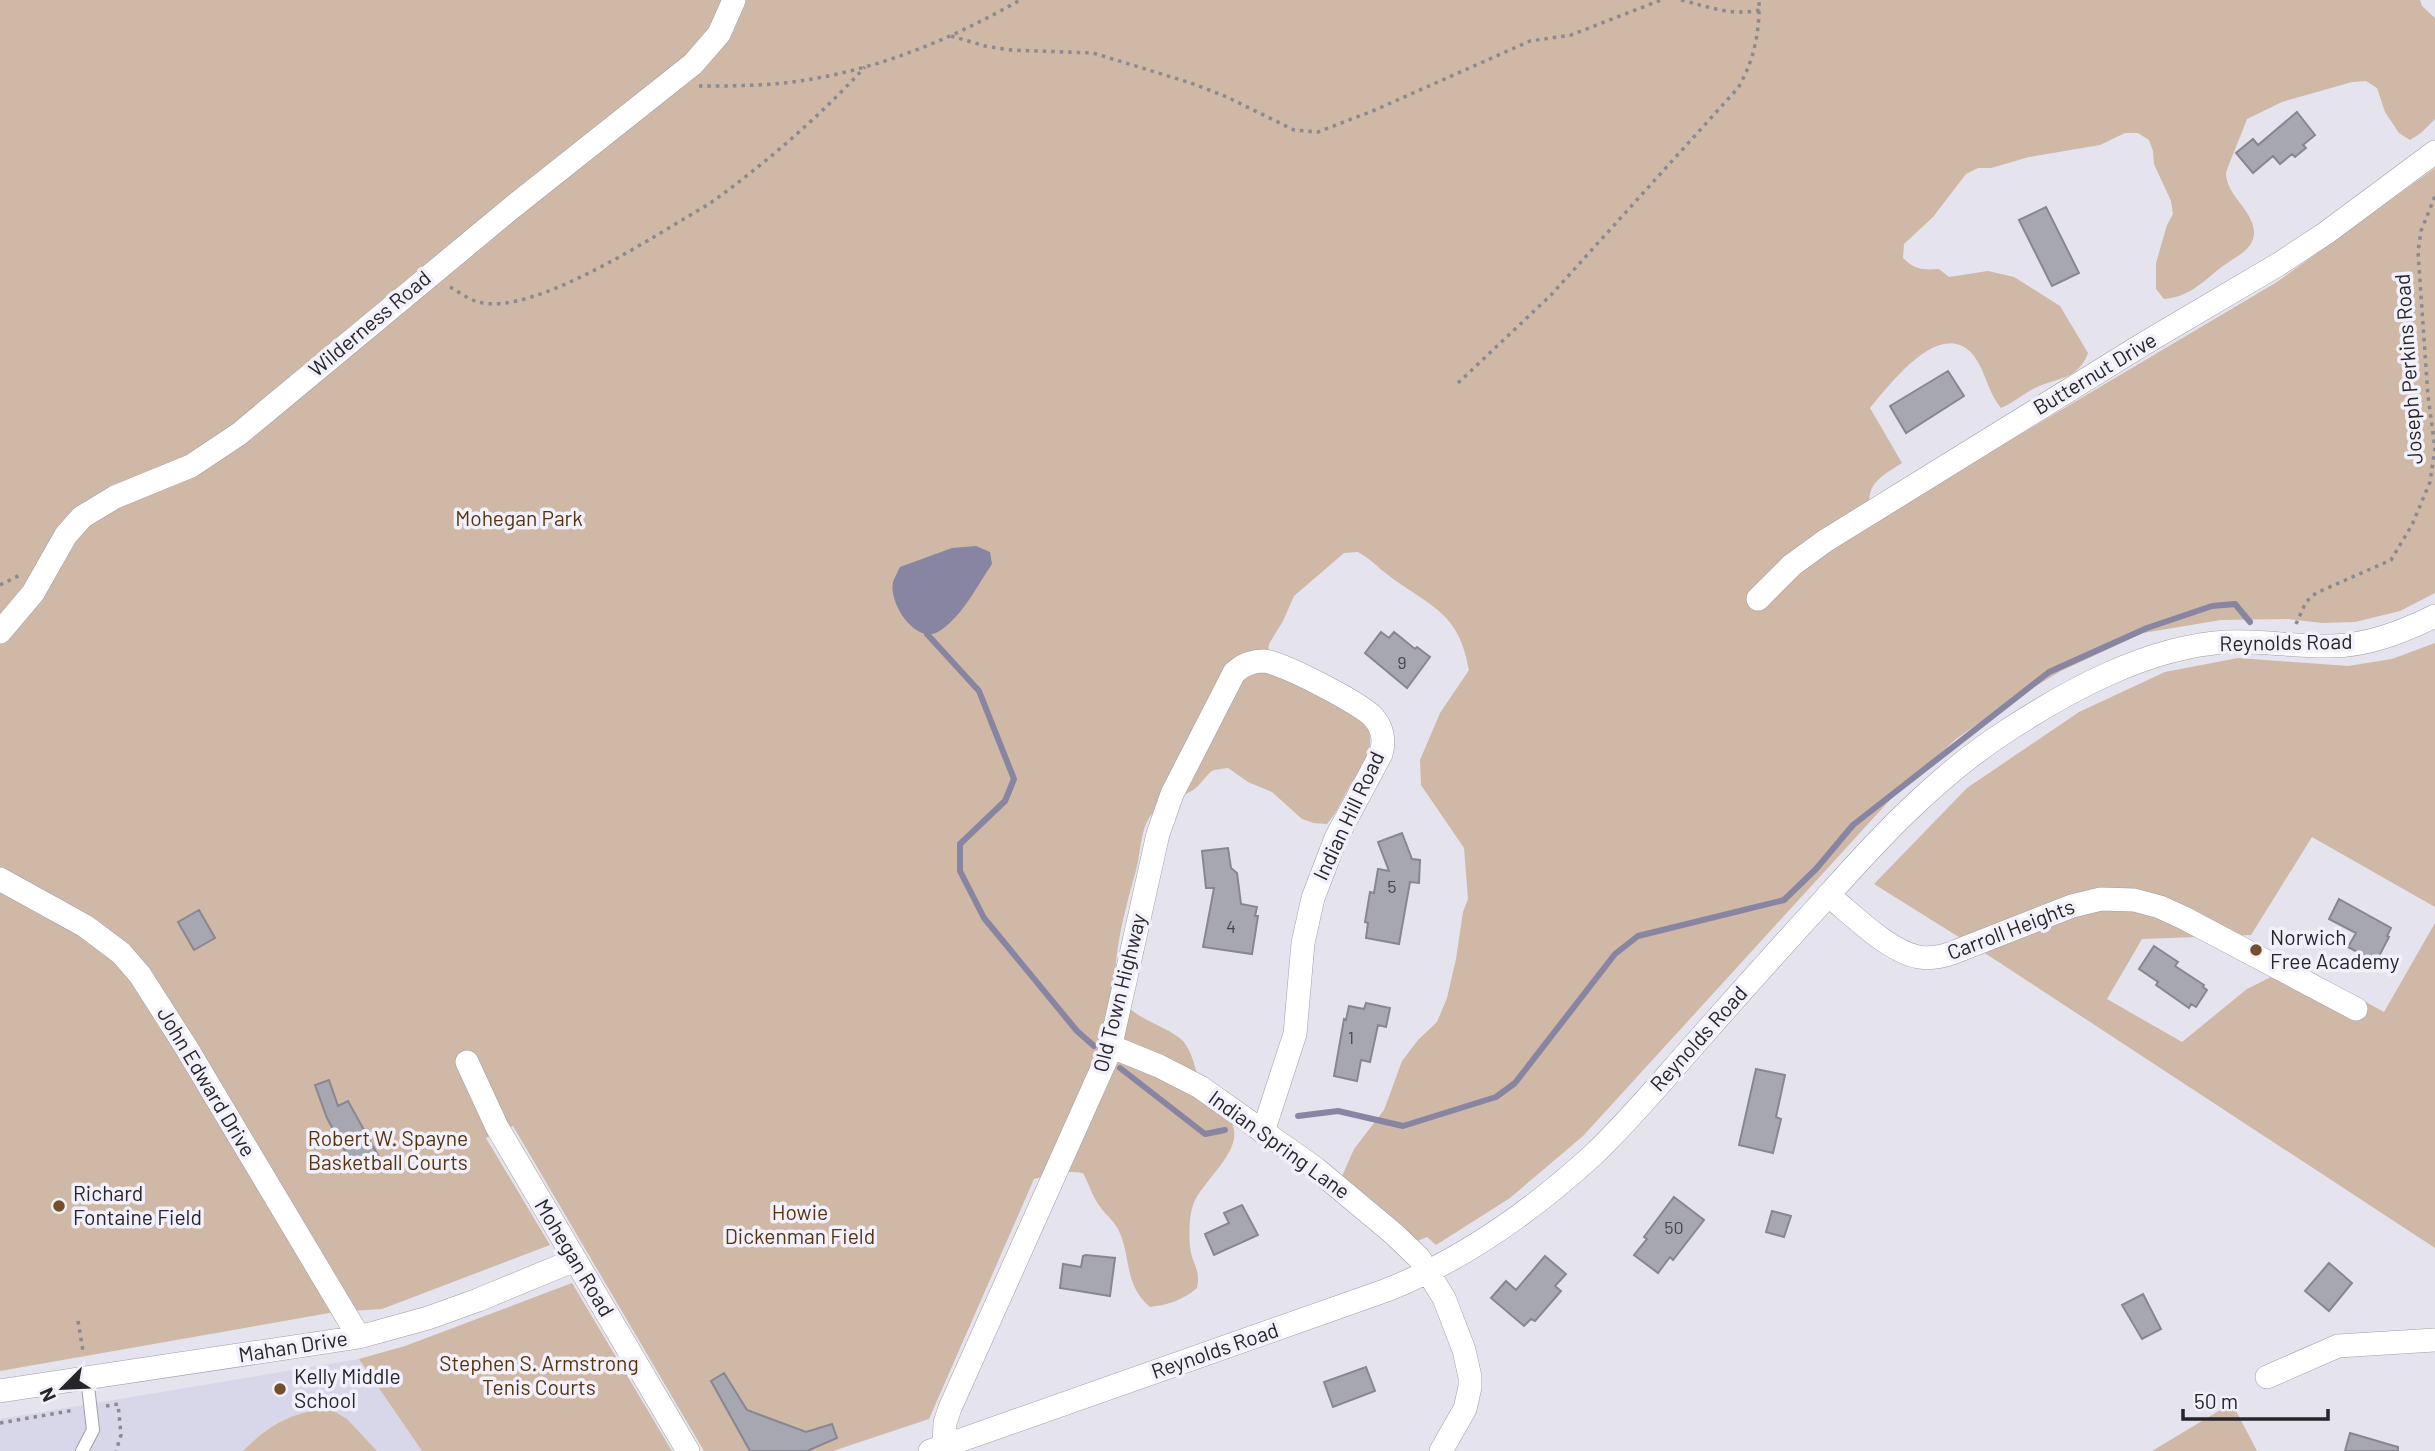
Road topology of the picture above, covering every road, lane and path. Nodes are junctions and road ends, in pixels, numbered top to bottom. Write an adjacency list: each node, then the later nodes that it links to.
1 (734, 0): 9 (street, Wilderness Road)
2 (1020, 0): 7 (path)
3 (1661, 0): 7 (path)
4 (1681, 0): 6 (path)
5 (1759, 0): 6 (path)
6 (1760, 10): 13 (path)
7 (951, 36): 8 (path)
8 (865, 67): 9 (path); 12 (path)
9 (669, 86): 12 (street, Wilderness Road)
10 (2435, 152): 14 (street, Butternut Drive)
11 (2435, 196): 17 (path, Joseph Perkins Road)
12 (430, 275): 16 (street, Wilderness Road)
13 (1458, 383)
14 (1758, 599)
15 (2435, 616): 17 (street, Reynolds Road)
16 (0, 632)
17 (2293, 644): 20 (street, Reynolds Road)
18 (1251, 662): 22 (street, Old Town Highway); 24 (street, Indian Hill Road)
19 (0, 879): 28 (street, John Edward Drive)
20 (1828, 895): 21 (street, Carroll Heights); 26 (street, Reynolds Road)
21 (2356, 1009)
22 (1110, 1046): 24 (street, Indian Spring Lane); 37 (street, Old Town Highway)
23 (467, 1062): 25 (street, Mohegan Road)
24 (1263, 1132): 26 (street, Indian Spring Lane)
25 (575, 1260): 28 (street, Mahan Drive); 40 (street, Mohegan Road)
26 (1429, 1272): 37 (street, Reynolds Road); 41 (street, Indian Spring Lane)
27 (78, 1321): 30 (path)
28 (359, 1337): 31 (street, Mahan Drive)
29 (2435, 1340): 32 (street)
30 (83, 1351)
31 (87, 1377): 33 (street, Mahan Drive); 38 (lane)
32 (2267, 1377)
33 (0, 1391)
34 (102, 1406): 39 (path)
35 (75, 1410): 36 (path)
36 (0, 1423)
37 (937, 1449)
38 (82, 1451)
39 (116, 1451)
40 (688, 1451)
41 (1441, 1451)

